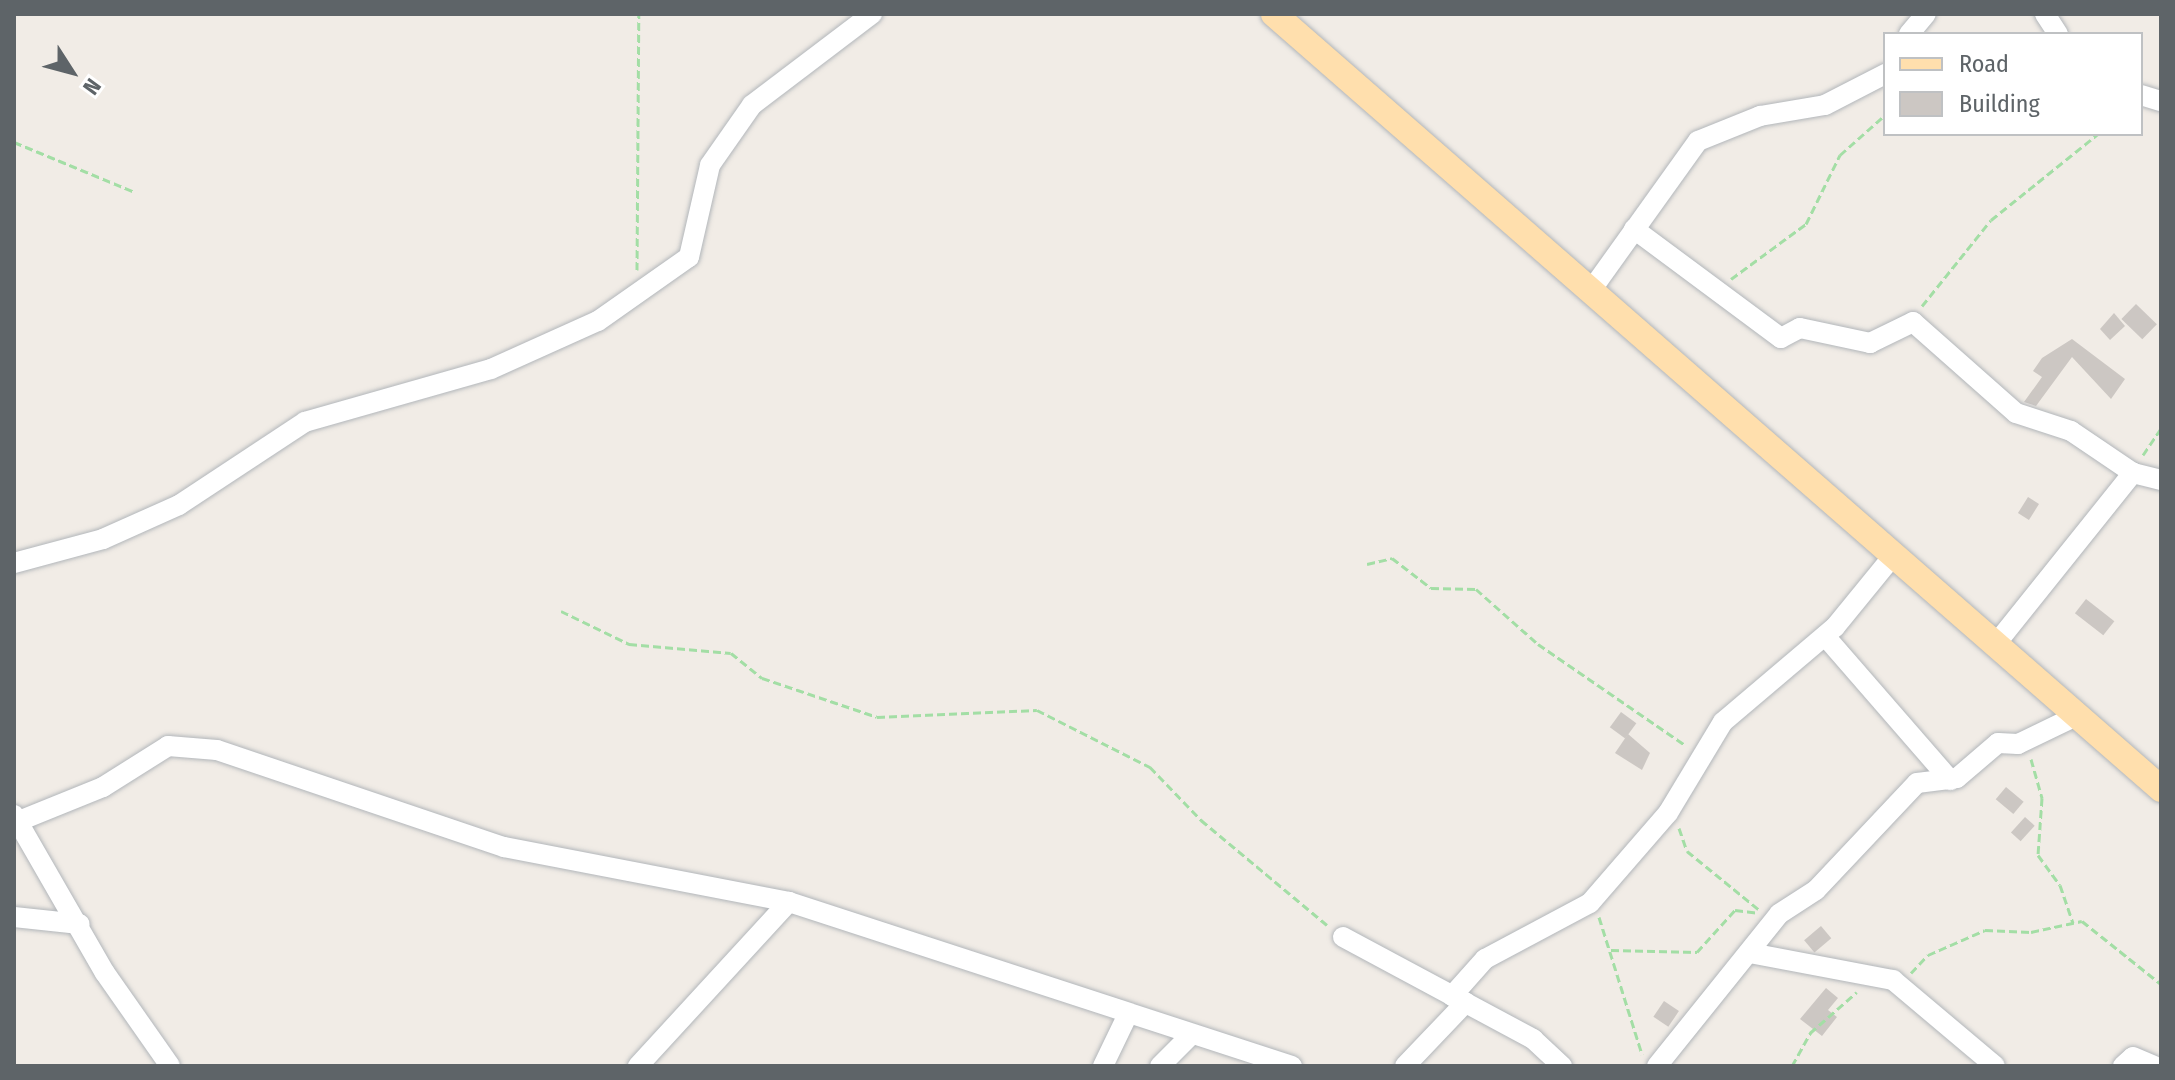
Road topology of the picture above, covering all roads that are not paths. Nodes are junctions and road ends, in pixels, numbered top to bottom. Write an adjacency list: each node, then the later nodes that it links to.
1 (872, 14): 13 (street)
2 (1274, 14): 9 (main road)
3 (1926, 14): 5 (street)
4 (2045, 14): 6 (street)
5 (1911, 32)
6 (2057, 32)
7 (1883, 75): 8 (street)
8 (1634, 229): 9 (street); 10 (street)
9 (1592, 289): 12 (main road)
10 (2133, 473): 11 (street); 15 (street)
11 (2161, 480)
12 (1893, 556): 14 (street); 15 (main road)
13 (14, 563)
14 (1825, 636): 17 (street); 25 (street)
15 (1995, 645): 16 (main road)
16 (2076, 716): 17 (street); 18 (main road)
17 (1950, 780): 24 (street)
18 (2161, 789)
19 (16, 819): 20 (street); 22 (street)
20 (789, 902): 26 (street); 29 (street)
21 (14, 917): 22 (street)
22 (80, 924): 28 (street)
23 (1343, 937): 25 (street)
24 (1750, 953): 35 (street); 36 (street)
25 (1459, 999): 33 (street); 34 (street)
26 (1128, 1014): 27 (street); 30 (street)
27 (1189, 1037): 31 (street); 32 (street)
28 (170, 1066)
29 (638, 1066)
30 (1103, 1066)
31 (1160, 1066)
32 (1292, 1066)
33 (1405, 1066)
34 (1562, 1066)
35 (1657, 1066)
36 (1995, 1066)
37 (2123, 1066): 38 (street)
38 (2154, 1066)

